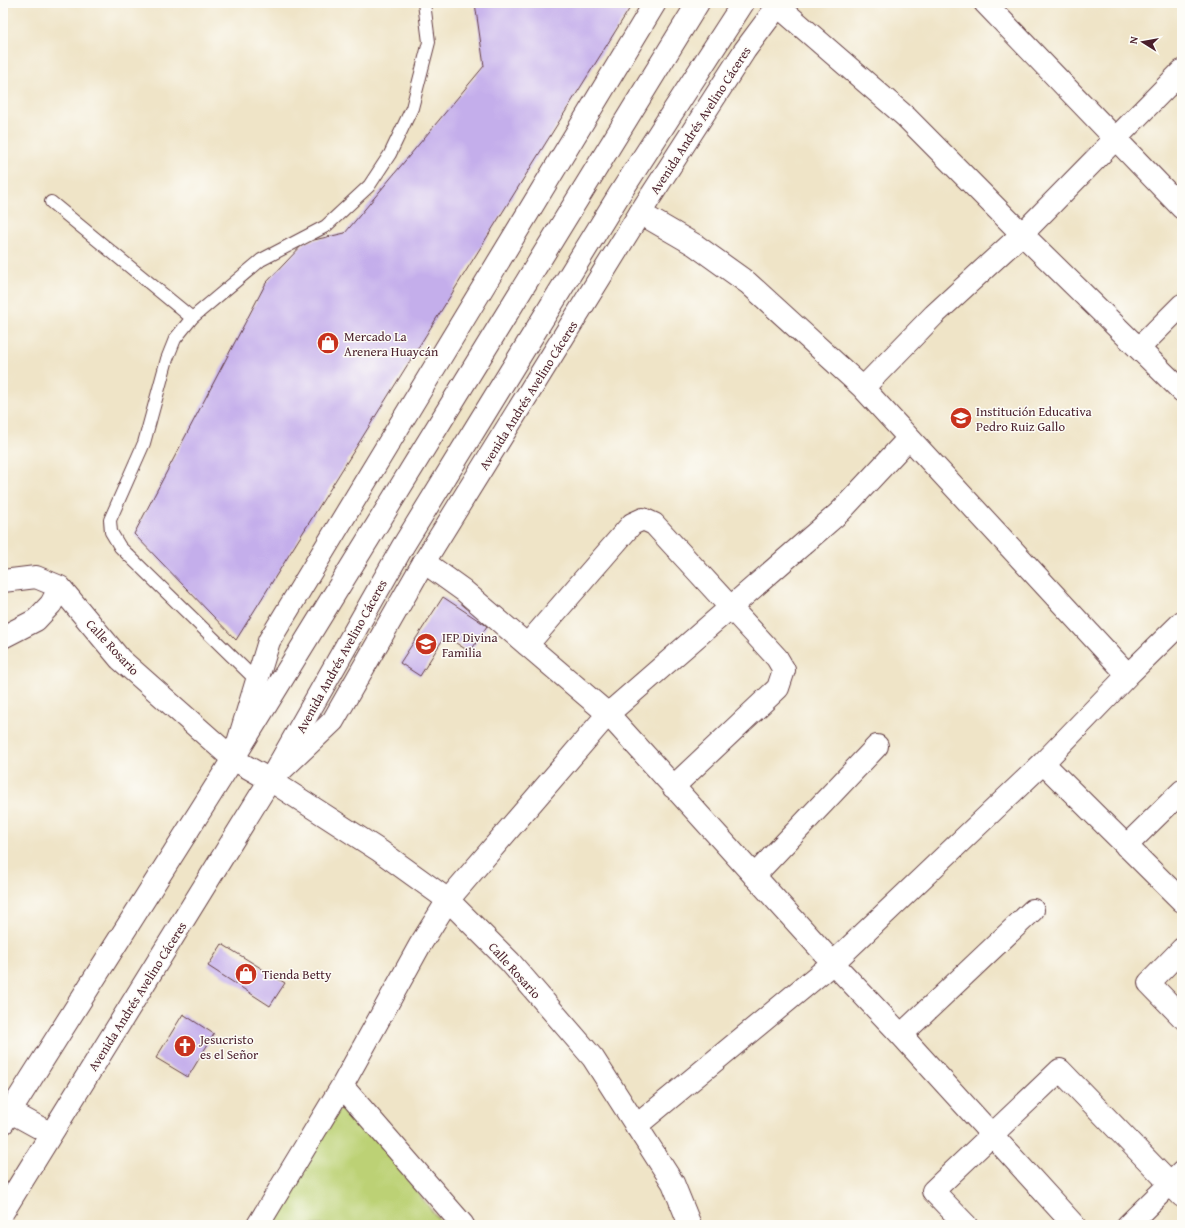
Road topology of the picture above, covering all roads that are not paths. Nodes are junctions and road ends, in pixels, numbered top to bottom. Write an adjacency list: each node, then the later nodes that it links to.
1 (424, 3): 14 (lane)
2 (655, 3): 27 (street)
3 (698, 3): 30 (street)
4 (985, 3): 8 (street)
5 (779, 4): 11 (street, Avenida Andrés Avelino Cáceres); 12 (street)
6 (737, 5): 32 (street, Avenida Andrés Avelino Cáceres)
7 (1182, 71): 8 (street)
8 (1115, 139): 10 (street); 12 (street)
9 (51, 202): 14 (lane)
10 (1182, 208)
11 (640, 213): 16 (street); 19 (street, Avenida Andrés Avelino Cáceres)
12 (1022, 234): 15 (street); 16 (street)
13 (1182, 305): 15 (street)
14 (192, 318): 27 (lane)
15 (1139, 348): 17 (street)
16 (863, 388): 18 (street)
17 (1182, 391)
18 (909, 438): 22 (street); 26 (street)
19 (424, 562): 25 (street); 32 (street, Avenida Andrés Avelino Cáceres)
20 (3, 581): 21 (street, Calle Rosario)
21 (60, 587): 24 (street); 30 (street, Calle Rosario)
22 (731, 606): 25 (street); 28 (street); 33 (street)
23 (1182, 622): 26 (street)
24 (3, 638)
25 (527, 645): 28 (street)
26 (1128, 675): 31 (street)
27 (257, 681): 30 (street)
28 (608, 714): 33 (street); 37 (street)
29 (877, 746): 36 (street)
30 (233, 758): 32 (street, Calle Rosario); 45 (street)
31 (1043, 763): 35 (street); 41 (street)
32 (270, 780): 37 (street, Calle Rosario); 47 (street, Avenida Andrés Avelino Cáceres)
33 (673, 787): 36 (street)
34 (1182, 791): 35 (street)
35 (1126, 846): 38 (street)
36 (754, 876): 41 (street)
37 (448, 900): 44 (street); 46 (street, Calle Rosario)
38 (1182, 901)
39 (1033, 910): 43 (street)
40 (1182, 949): 42 (street)
41 (833, 964): 43 (street); 46 (street)
42 (1182, 1017)
43 (901, 1035): 48 (street)
44 (342, 1086): 51 (street); 52 (street)
45 (7, 1117): 47 (street)
46 (636, 1126): 53 (street, Calle Rosario)
47 (51, 1134): 50 (street, Avenida Andrés Avelino Cáceres)
48 (992, 1134): 49 (street); 54 (street); 55 (street)
49 (1178, 1184): 56 (street)
50 (3, 1212)
51 (258, 1225)
52 (463, 1225)
53 (690, 1225)
54 (966, 1225)
55 (1074, 1225)
56 (1128, 1225)

